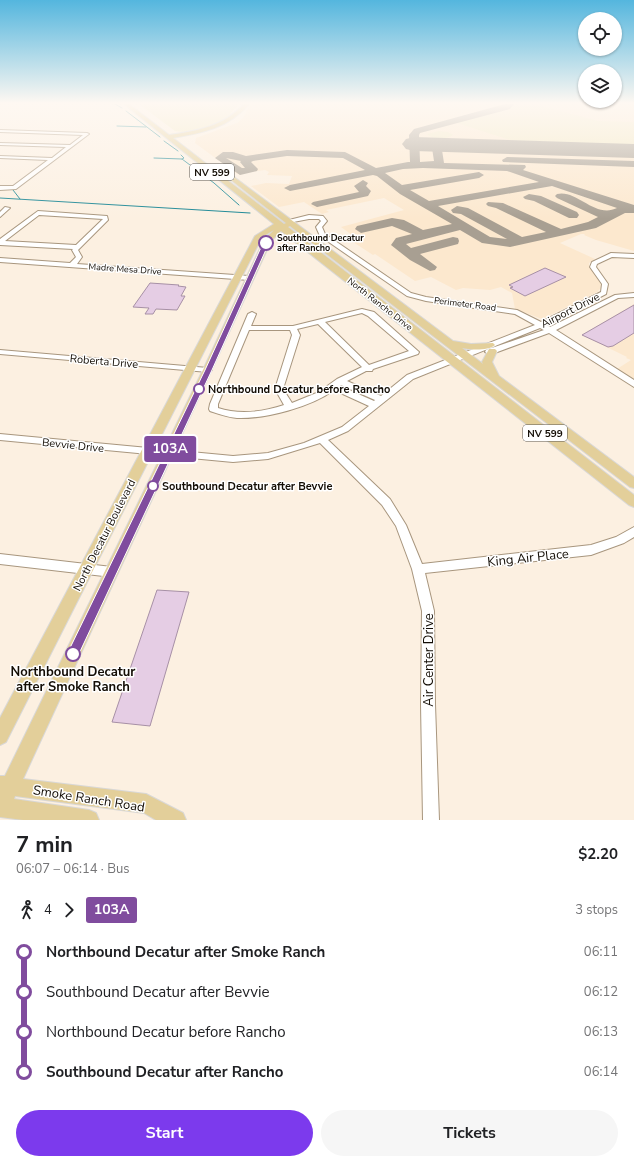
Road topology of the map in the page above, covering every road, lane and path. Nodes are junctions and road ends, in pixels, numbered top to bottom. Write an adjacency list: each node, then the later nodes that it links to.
1 (75, 142): 5 (street)
2 (179, 142): 8 (main road, North Rancho Drive / NV 599)
3 (181, 142): 9 (main road, North Rancho Drive / NV 599)
4 (0, 144): 5 (street)
5 (70, 146): 7 (street)
6 (0, 157): 7 (street)
7 (53, 159): 10 (street)
8 (201, 163): 9 (main road); 11 (main road, North Rancho Drive / NV 599)
9 (222, 170): 14 (main road, North Rancho Drive / NV 599)
10 (0, 188)
11 (254, 205): 14 (main road, North Rancho Drive / NV 599); 15 (main road, North Decatur Boulevard)
12 (0, 208): 13 (street)
13 (0, 215)
14 (285, 223): 15 (main road); 16 (main road, North Rancho Drive / NV 599); 17 (main road, North Decatur Boulevard); 28 (street, Perimeter Road); 33 (main road, North Rancho Drive / NV 599)
15 (259, 236): 23 (main road, North Decatur Boulevard)
16 (297, 239): 17 (main road); 38 (main road, North Rancho Drive / NV 599)
17 (268, 240): 24 (main road, North Decatur Boulevard)
18 (0, 242): 19 (street); 19 (street)
19 (78, 247): 22 (street)
20 (634, 256): 28 (street, Airport Drive)
21 (0, 260): 22 (street, Madre Mesa Drive)
22 (72, 265): 23 (street, Madre Mesa Drive)
23 (238, 277): 24 (street, Madre Mesa Drive); 29 (main road, North Decatur Boulevard)
24 (249, 278): 36 (main road, North Decatur Boulevard)
25 (634, 295): 32 (street, Airport Drive)
26 (252, 314): 30 (street)
27 (320, 322): 31 (street); 40 (street); 40 (street)
28 (541, 325): 32 (street, Perimeter Road); 34 (street, Airport Drive)
29 (211, 326): 36 (main road); 39 (main road, North Decatur Boulevard)
30 (246, 328): 31 (street); 46 (street)
31 (293, 328): 46 (street)
32 (550, 330): 34 (street, Airport Drive); 44 (street, Perimeter Road)
33 (450, 343): 34 (main road); 37 (main road, North Rancho Drive / NV 599)
34 (491, 348): 37 (street, Airport Drive); 42 (main road)
35 (0, 352): 39 (street, Roberta Drive)
36 (215, 355): 41 (main road, North Decatur Boulevard)
37 (467, 357): 38 (street); 42 (main road, North Rancho Drive / NV 599)
38 (454, 362): 45 (street); 52 (main road, North Rancho Drive / NV 599)
39 (189, 368): 41 (street, Roberta Drive); 49 (main road, North Decatur Boulevard)
40 (369, 369): 43 (street)
41 (208, 370): 50 (main road, North Decatur Boulevard)
42 (498, 381): 51 (main road, North Rancho Drive / NV 599)
43 (337, 384): 45 (street); 46 (street)
44 (634, 384)
45 (378, 403): 48 (street)
46 (290, 407)
47 (0, 437): 49 (street, Bevvie Drive)
48 (322, 439): 50 (street); 56 (street, Air Center Drive)
49 (147, 452): 50 (street); 55 (main road, North Decatur Boulevard)
50 (168, 454): 57 (main road, North Decatur Boulevard)
51 (634, 484)
52 (634, 502)
53 (634, 532): 56 (street, King Air Place)
54 (0, 559): 55 (street)
55 (86, 569): 57 (street); 58 (main road, North Decatur Boulevard)
56 (418, 569): 63 (street, Air Center Drive)
57 (112, 572): 59 (main road, North Decatur Boulevard)
58 (0, 736)
59 (5, 785): 60 (main road, North Decatur Boulevard); 62 (main road, Smoke Ranch Road)
60 (0, 807): 61 (main road, Smoke Ranch Road)
61 (89, 820)
62 (176, 820)
63 (431, 820)

